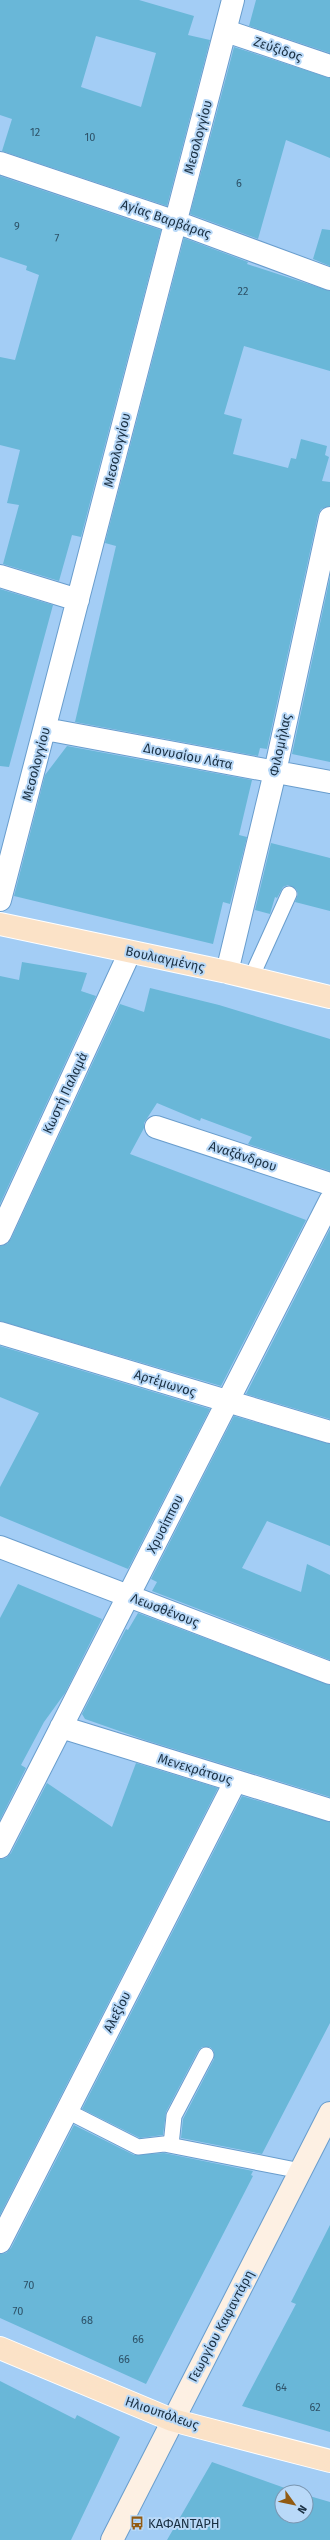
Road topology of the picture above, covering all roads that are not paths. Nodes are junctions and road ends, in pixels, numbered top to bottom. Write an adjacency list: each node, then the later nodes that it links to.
1 (233, 0): 2 (street, Μεσολογγίου)
2 (226, 32): 3 (street, Ζεύξιδος); 5 (street, Μεσολογγίου)
3 (330, 66)
4 (0, 164): 5 (street, Αγίας Βαρβάρας)
5 (176, 222): 6 (street, Αγίας Βαρβάρας); 9 (street, Μεσολογγίου)
6 (330, 279)
7 (330, 518): 11 (street, Φιλομήλας)
8 (0, 576): 9 (street)
9 (78, 600): 10 (street, Μεσολογγίου)
10 (45, 729): 11 (street, Διονυσίου Λάτα); 14 (street, Μεσολογγίου)
11 (275, 772): 12 (street, Διονυσίου Λάτα); 17 (street, Φιλομήλας)
12 (330, 782)
13 (289, 894): 18 (lane)
14 (0, 900)
15 (0, 924): 16 (main road, Βουλιαγμένης)
16 (130, 952): 17 (main road, Βουλιαγμένης); 23 (street, Κωστή Παλαμά)
17 (227, 972): 18 (main road, Βουλιαγμένης)
18 (251, 978): 19 (main road, Βουλιαγμένης)
19 (330, 997)
20 (156, 1127): 21 (street, Αναξάνδρου)
21 (330, 1184)
22 (330, 1201): 25 (street, Χρυσίππου)
23 (0, 1234)
24 (0, 1333): 25 (street, Αρτέμωνος)
25 (228, 1402): 26 (street, Αρτέμωνος); 28 (street, Χρυσίππου)
26 (330, 1432)
27 (0, 1547): 28 (street, Λεωσθένους)
28 (128, 1596): 29 (street, Λεωσθένους); 30 (street, Χρυσίππου)
29 (330, 1673)
30 (61, 1727): 31 (street, Μενεκράτους); 33 (street, Χρυσίππου)
31 (235, 1782): 32 (street, Μενεκράτους); 35 (street, Αλεξίου)
32 (330, 1810)
33 (0, 1847)
34 (206, 2055): 37 (lane)
35 (67, 2111): 37 (lane); 39 (street, Αλεξίου)
36 (330, 2113): 38 (street, Γεωργίου Καφαντάρη)
37 (171, 2145): 38 (lane)
38 (301, 2172): 41 (street, Γεωργίου Καφαντάρη)
39 (0, 2242)
40 (0, 2348): 41 (main road, Ηλιουπόλεως)
41 (172, 2420): 42 (main road, Ηλιουπόλεως); 43 (street, Γεωργίου Καφαντάρη)
42 (330, 2461)
43 (112, 2540)

